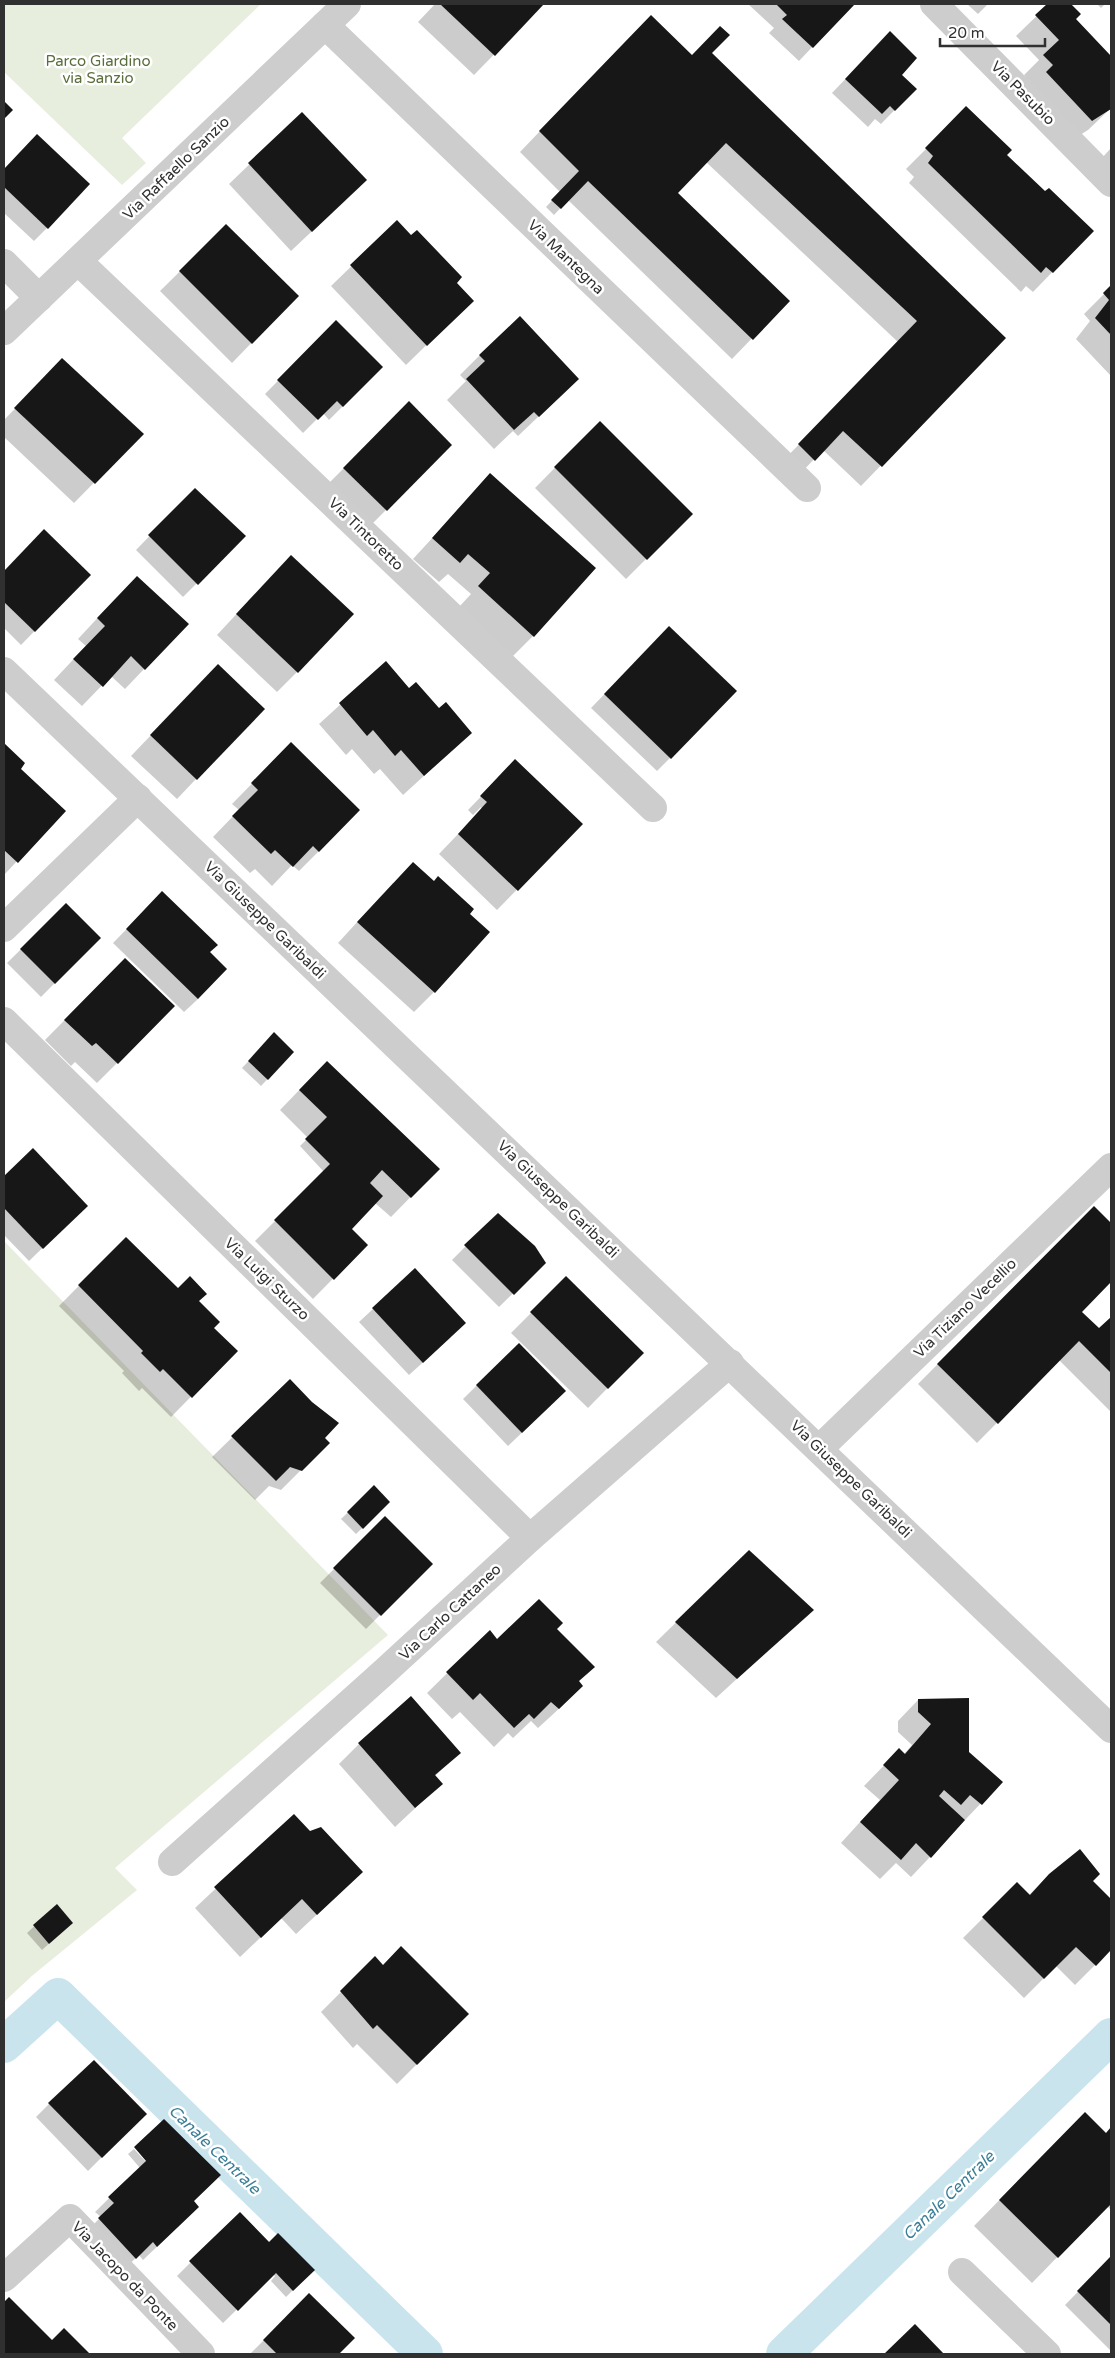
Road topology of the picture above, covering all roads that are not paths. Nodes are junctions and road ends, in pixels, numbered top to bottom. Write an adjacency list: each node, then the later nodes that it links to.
1 (347, 4): 3 (street, Via Raffaello Sanzio)
2 (934, 4): 4 (street, Via Pasubio)
3 (325, 25): 5 (street, Via Raffaello Sanzio); 9 (street, Via Mantegna)
4 (1111, 183)
5 (78, 260): 7 (street, Via Raffaello Sanzio); 12 (street, Via Tintoretto)
6 (4, 263): 7 (street)
7 (39, 298): 8 (street, Via Raffaello Sanzio)
8 (4, 331)
9 (807, 488)
10 (4, 671): 11 (street, Via Giuseppe Garibaldi)
11 (138, 798): 13 (street); 16 (street, Via Giuseppe Garibaldi)
12 (654, 808)
13 (4, 928)
14 (4, 1021): 18 (street, Via Luigi Sturzo)
15 (1111, 1167): 17 (street, Via Tiziano Vecellio)
16 (730, 1363): 17 (street, Via Giuseppe Garibaldi); 18 (street, Via Carlo Cattaneo)
17 (819, 1449): 19 (street, Via Giuseppe Garibaldi)
18 (530, 1538): 20 (street, Via Carlo Cattaneo)
19 (1111, 1729)
20 (172, 1862)
21 (962, 2272): 24 (street)
22 (4, 2278): 23 (street, Via Jacopo da Ponte)
23 (201, 2354)
24 (1047, 2354)

